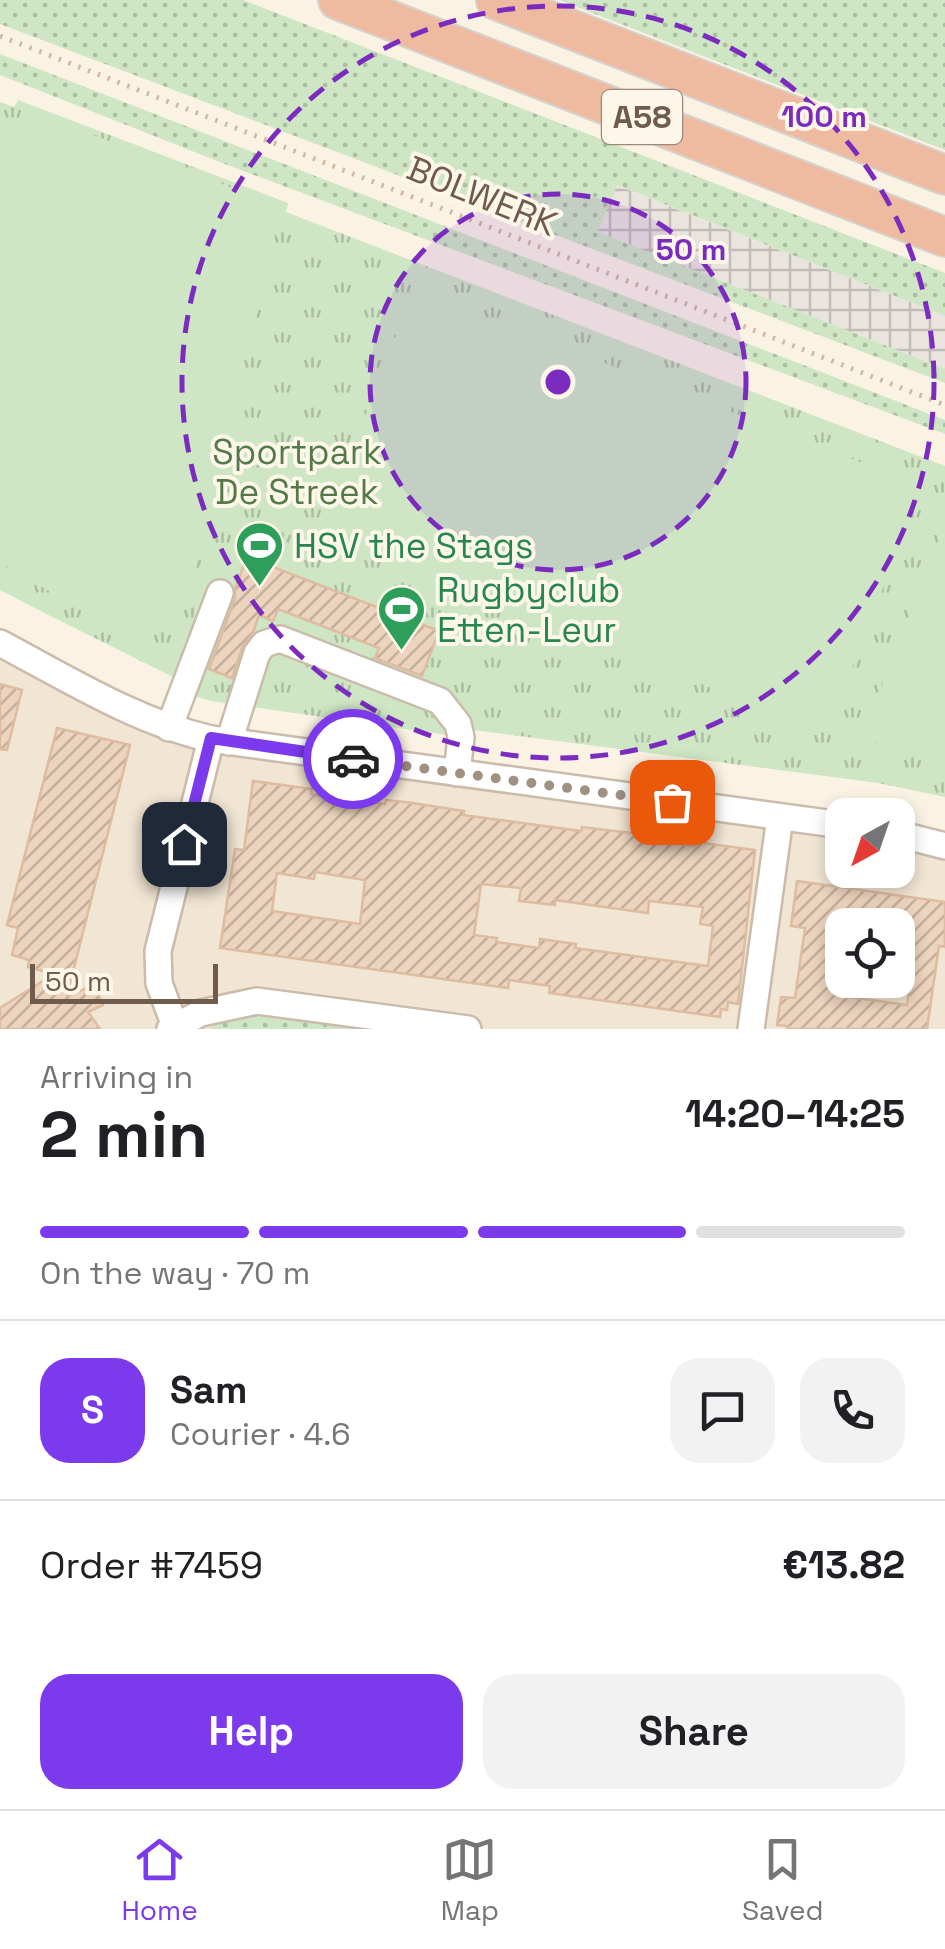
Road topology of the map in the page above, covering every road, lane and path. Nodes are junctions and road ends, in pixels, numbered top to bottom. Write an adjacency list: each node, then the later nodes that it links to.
1 (338, 0): 5 (highway, A58)
2 (496, 0): 4 (highway, A58)
3 (0, 36): 6 (path, BOLWERK)
4 (945, 175)
5 (945, 237)
6 (945, 405)
7 (220, 593): 9 (street)
8 (0, 643): 9 (street)
9 (170, 728): 10 (street)
10 (220, 740): 11 (street); 11 (street); 16 (street)
11 (457, 773): 12 (street)
12 (780, 817): 13 (street); 18 (street)
13 (825, 823)
14 (915, 838): 15 (street)
15 (945, 846)
16 (173, 1028): 17 (street)
17 (468, 1029)
18 (752, 1029)

